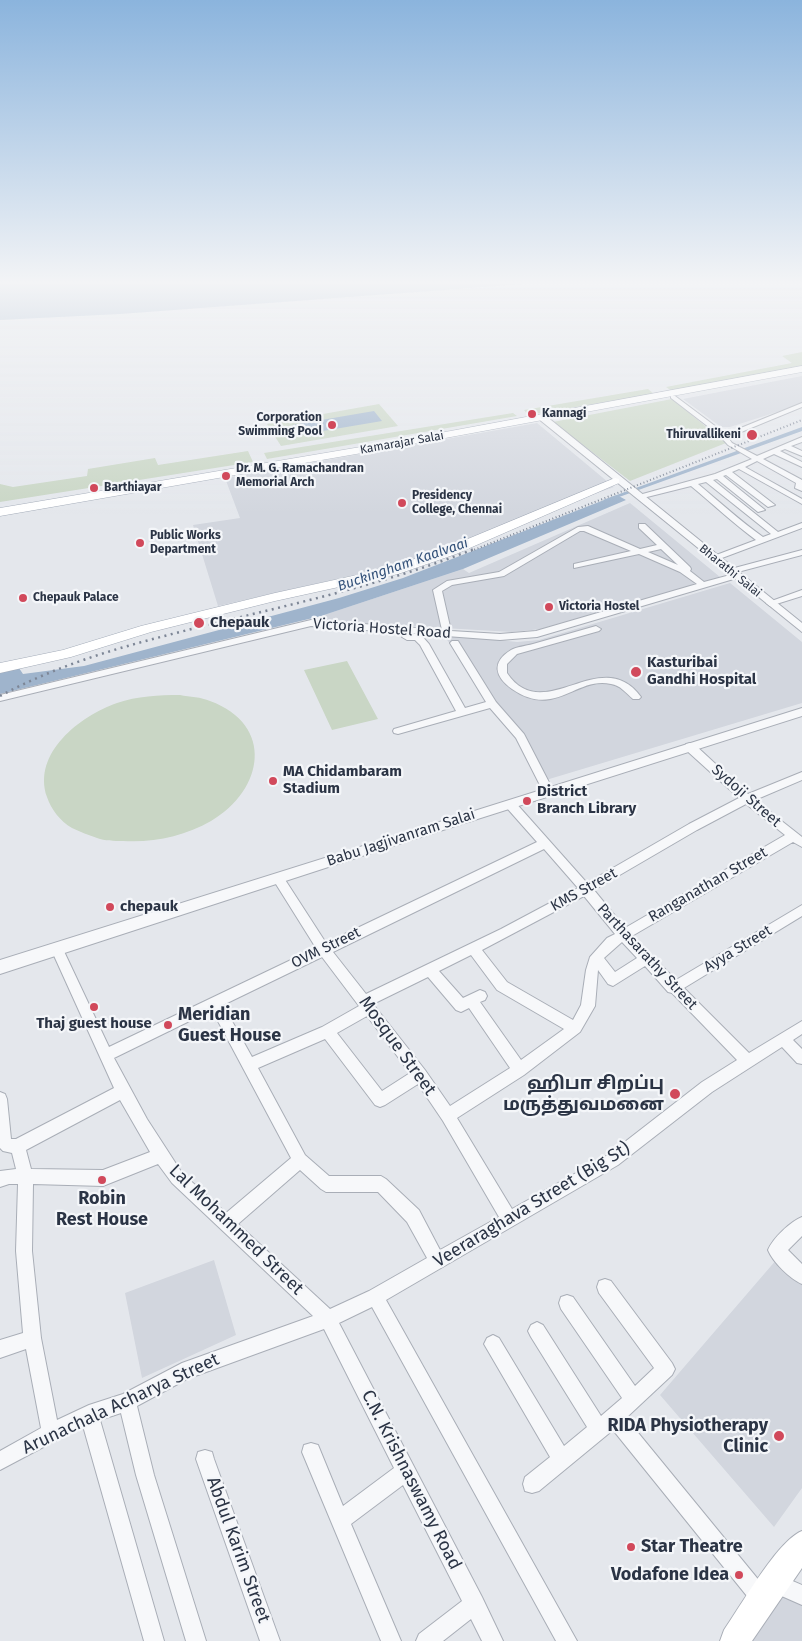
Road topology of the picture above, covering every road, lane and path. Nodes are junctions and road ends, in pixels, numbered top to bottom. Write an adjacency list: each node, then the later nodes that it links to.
1 (802, 369): 5 (main road, Kamarajar Salai)
2 (802, 374): 3 (main road, Kamarajar Salai)
3 (674, 397): 5 (main road, Kamarajar Salai); 6 (street)
4 (802, 405): 6 (street)
5 (541, 420): 17 (street, Bharathi Salai); 24 (main road, Kamarajar Salai)
6 (722, 434): 11 (street)
7 (800, 441): 8 (street)
8 (785, 446): 9 (street); 10 (street)
9 (774, 451): 11 (street); 12 (street)
10 (802, 454)
11 (758, 459): 13 (street); 19 (street)
12 (802, 465)
13 (740, 467): 14 (street); 21 (street)
14 (727, 472): 15 (street); 22 (street)
15 (718, 476): 16 (street); 23 (street)
16 (707, 479): 18 (street); 28 (street)
17 (620, 484): 20 (street, Bharathi Salai); 45 (main road)
18 (693, 484): 20 (street); 30 (street)
19 (801, 484)
20 (638, 496): 34 (street, Bharathi Salai)
21 (802, 502)
22 (770, 505)
23 (761, 510)
24 (0, 513)
25 (802, 525): 27 (street)
26 (642, 526): 31 (street)
27 (791, 530): 28 (street); 29 (street)
28 (777, 535): 30 (street)
29 (802, 537)
30 (763, 541): 34 (street)
31 (664, 546): 32 (street); 37 (street)
32 (636, 551): 35 (street); 37 (street); 42 (street)
33 (802, 552): 36 (street, Victoria Hostel Road)
34 (714, 559): 36 (street, Bharathi Salai)
35 (577, 566)
36 (732, 574): 37 (street, Victoria Hostel Road); 39 (street, Bharathi Salai)
37 (700, 582): 42 (street, Victoria Hostel Road)
38 (802, 593): 39 (street)
39 (770, 603): 41 (street, Bharathi Salai)
40 (596, 629): 46 (street)
41 (802, 629)
42 (447, 633): 47 (street, Victoria Hostel Road)
43 (399, 637): 49 (street)
44 (455, 643): 48 (street)
45 (0, 668)
46 (636, 697)
47 (0, 698)
48 (492, 704): 49 (street); 54 (street)
49 (462, 712): 51 (street)
50 (802, 712): 52 (street, Babu Jagjivanram Salai)
51 (398, 731)
52 (690, 747): 54 (street, Babu Jagjivanram Salai); 55 (street, Sydoji Street)
53 (802, 776): 55 (street, KMS Street)
54 (549, 792): 56 (street, Babu Jagjivanram Salai)
55 (746, 798): 57 (street, Sydoji Street); 60 (street, KMS Street)
56 (510, 804): 58 (street, Parthasarathy Street); 59 (street, Babu Jagjivanram Salai)
57 (797, 839): 62 (street, Ranganathan Street)
58 (546, 842): 60 (street, Parthasarathy Street); 64 (street, OVM Street)
59 (278, 878): 63 (street, Babu Jagjivanram Salai); 64 (street, Mosque Street)
60 (586, 889): 62 (street, Parthasarathy Street); 65 (street, KMS Street)
61 (802, 910): 70 (street, Ayya Street)
62 (623, 934): 66 (street, Ranganathan Street); 67 (street, Parthasarathy Street)
63 (57, 949): 68 (street, Babu Jagjivanram Salai); 77 (street, Lal Mohammed Street)
64 (323, 949): 71 (street, OVM Street); 72 (street, Mosque Street)
65 (474, 949): 69 (street, KMS Street); 73 (street)
66 (596, 957): 67 (street); 73 (street)
67 (646, 959): 70 (street, Parthasarathy Street)
68 (0, 967)
69 (430, 970): 72 (street, KMS Street); 81 (street)
70 (673, 988): 79 (street, Parthasarathy Street)
71 (215, 1002): 77 (street, OVM Street); 80 (street)
72 (367, 1004): 75 (street, KMS Street); 82 (street, Mosque Street)
73 (575, 1028): 81 (street)
74 (802, 1028): 76 (street, Veeraraghava Street (Big St))
75 (327, 1031): 80 (street, KMS Street); 82 (street)
76 (784, 1040): 78 (street); 79 (street, Veeraraghava Street (Big St))
77 (106, 1055): 83 (street, Lal Mohammed Street)
78 (802, 1058)
79 (748, 1062): 91 (street, Veeraraghava Street (Big St))
80 (250, 1065): 88 (street)
81 (519, 1070): 85 (street)
82 (420, 1075): 85 (street, Mosque Street)
83 (123, 1091): 86 (street); 87 (street, Lal Mohammed Street)
84 (0, 1099): 86 (street)
85 (448, 1116): 91 (street, Mosque Street)
86 (17, 1146): 89 (street)
87 (161, 1156): 89 (street); 92 (street, Lal Mohammed Street)
88 (300, 1160): 92 (street); 94 (street)
89 (26, 1177): 90 (street); 101 (street)
90 (0, 1180)
91 (509, 1219): 94 (street, Veeraraghava Street (Big St))
92 (227, 1223): 99 (street, Lal Mohammed Street)
93 (802, 1225): 95 (street)
94 (438, 1262): 97 (street, Veeraraghava Street (Big St))
95 (802, 1276)
96 (605, 1287): 104 (street)
97 (375, 1297): 99 (street, Veeraraghava Street (Big St)); 127 (street)
98 (568, 1303): 104 (street)
99 (328, 1319): 105 (street, Arunachala Acharya Street); 114 (street, C.N. Krishnaswamy Road)
100 (537, 1331): 108 (street)
101 (32, 1338): 103 (street); 109 (street)
102 (493, 1344): 112 (street)
103 (0, 1349)
104 (633, 1399): 107 (street)
105 (127, 1402): 106 (street, Arunachala Acharya Street); 122 (street)
106 (90, 1414): 109 (street, Arunachala Acharya Street); 121 (street)
107 (614, 1417): 108 (street); 118 (street)
108 (599, 1429): 112 (street)
109 (51, 1433): 113 (street, Arunachala Acharya Street)
110 (311, 1452): 116 (street)
111 (205, 1460): 123 (street, Abdul Karim Street)
112 (562, 1460): 115 (street)
113 (0, 1461)
114 (406, 1471): 116 (street); 120 (street, C.N. Krishnaswamy Road)
115 (532, 1484)
116 (340, 1520): 124 (street)
117 (802, 1545): 118 (main road)
118 (768, 1592): 119 (street); 128 (main road)
119 (802, 1595)
120 (475, 1604): 125 (street); 126 (street, C.N. Krishnaswamy Road)
121 (154, 1641)
122 (196, 1641)
123 (270, 1641)
124 (391, 1641)
125 (426, 1641)
126 (493, 1641)
127 (567, 1641)
128 (736, 1641)

